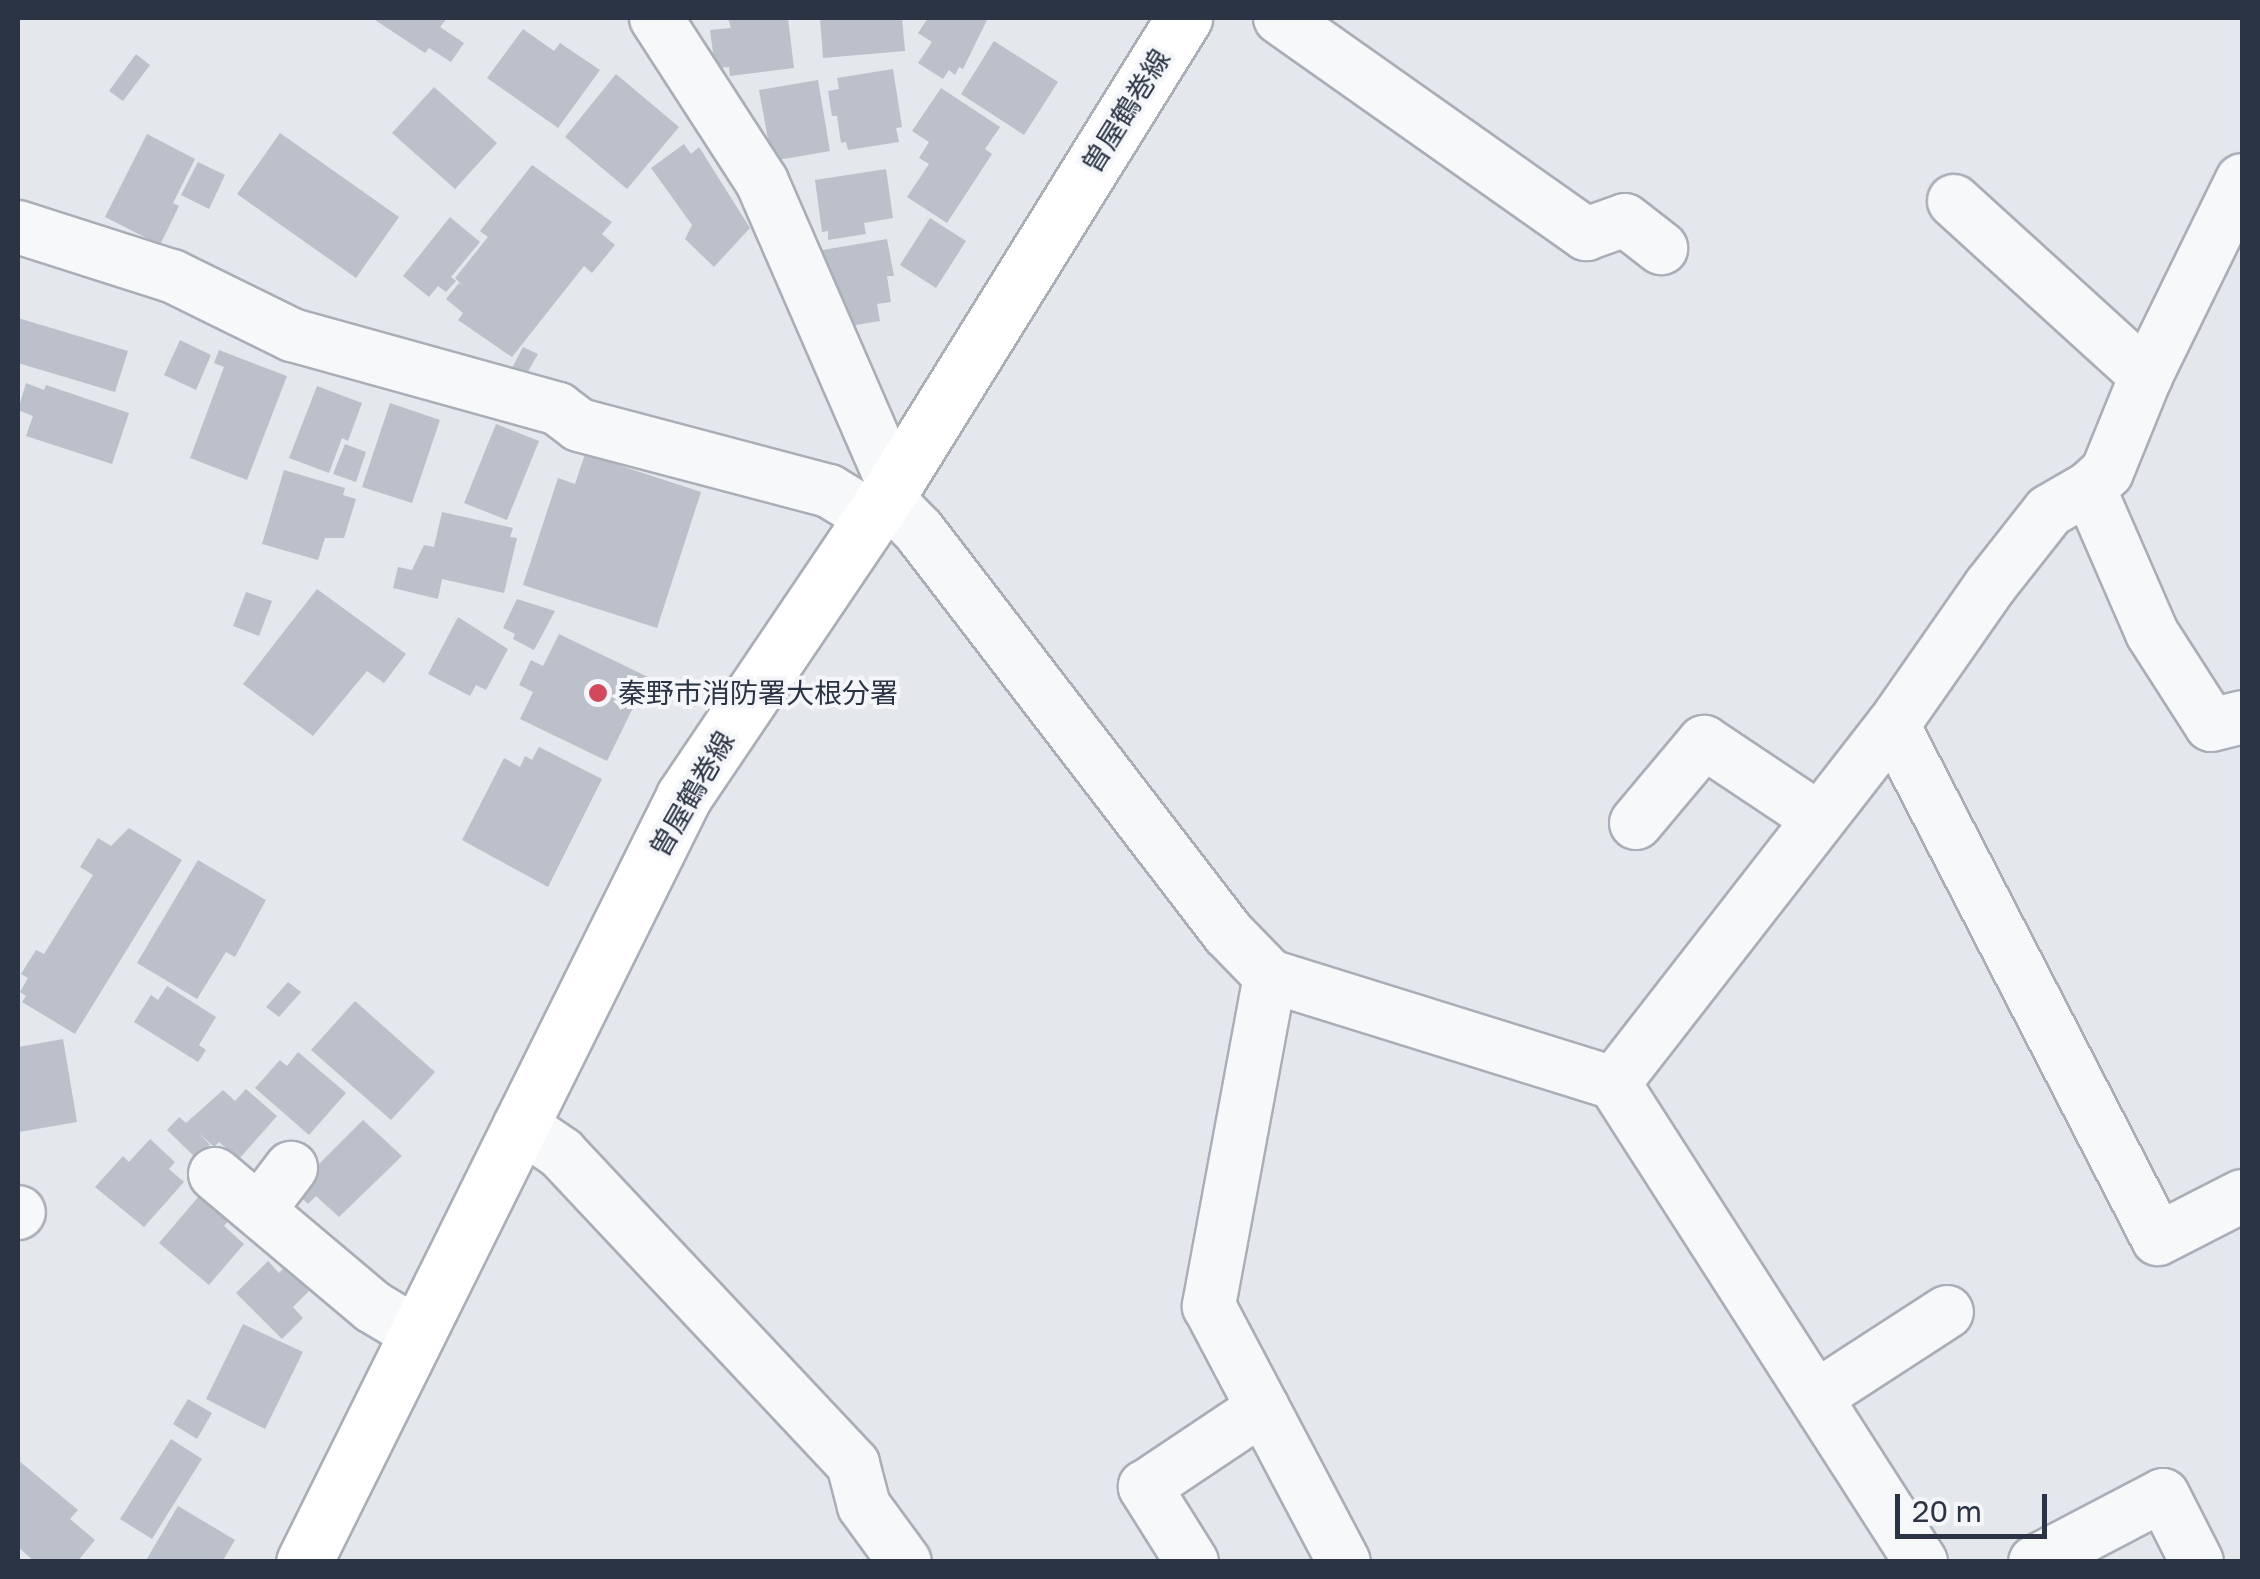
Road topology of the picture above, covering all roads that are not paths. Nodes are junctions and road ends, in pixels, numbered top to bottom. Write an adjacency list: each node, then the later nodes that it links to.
1 (656, 18): 10 (street)
2 (1184, 18): 10 (main road, 曽屋鶴巻線)
3 (1280, 18): 7 (street)
4 (2242, 180): 8 (street)
5 (1954, 201): 8 (street)
6 (18, 227): 10 (street)
7 (1661, 248)
8 (2146, 376): 9 (street)
9 (2089, 488): 11 (street); 12 (street)
10 (884, 499): 15 (street); 17 (main road, 曽屋鶴巻線)
11 (2242, 717)
12 (1893, 725): 13 (street); 20 (street)
13 (1818, 818): 14 (street); 16 (street)
14 (1636, 823)
15 (1270, 976): 16 (street); 25 (street)
16 (1614, 1083): 24 (street)
17 (520, 1125): 23 (main road, 曽屋鶴巻線); 27 (street)
18 (291, 1168): 21 (street)
19 (215, 1174): 21 (street)
20 (2242, 1196)
21 (259, 1210): 23 (street)
22 (1947, 1312): 24 (street)
23 (418, 1334): 26 (main road, 曽屋鶴巻線)
24 (1816, 1397): 30 (street)
25 (1263, 1408): 28 (street); 29 (street)
26 (304, 1562)
27 (904, 1562)
28 (1192, 1562)
29 (1344, 1562)
30 (1921, 1562)
31 (2036, 1562): 32 (street)
32 (2198, 1562)

